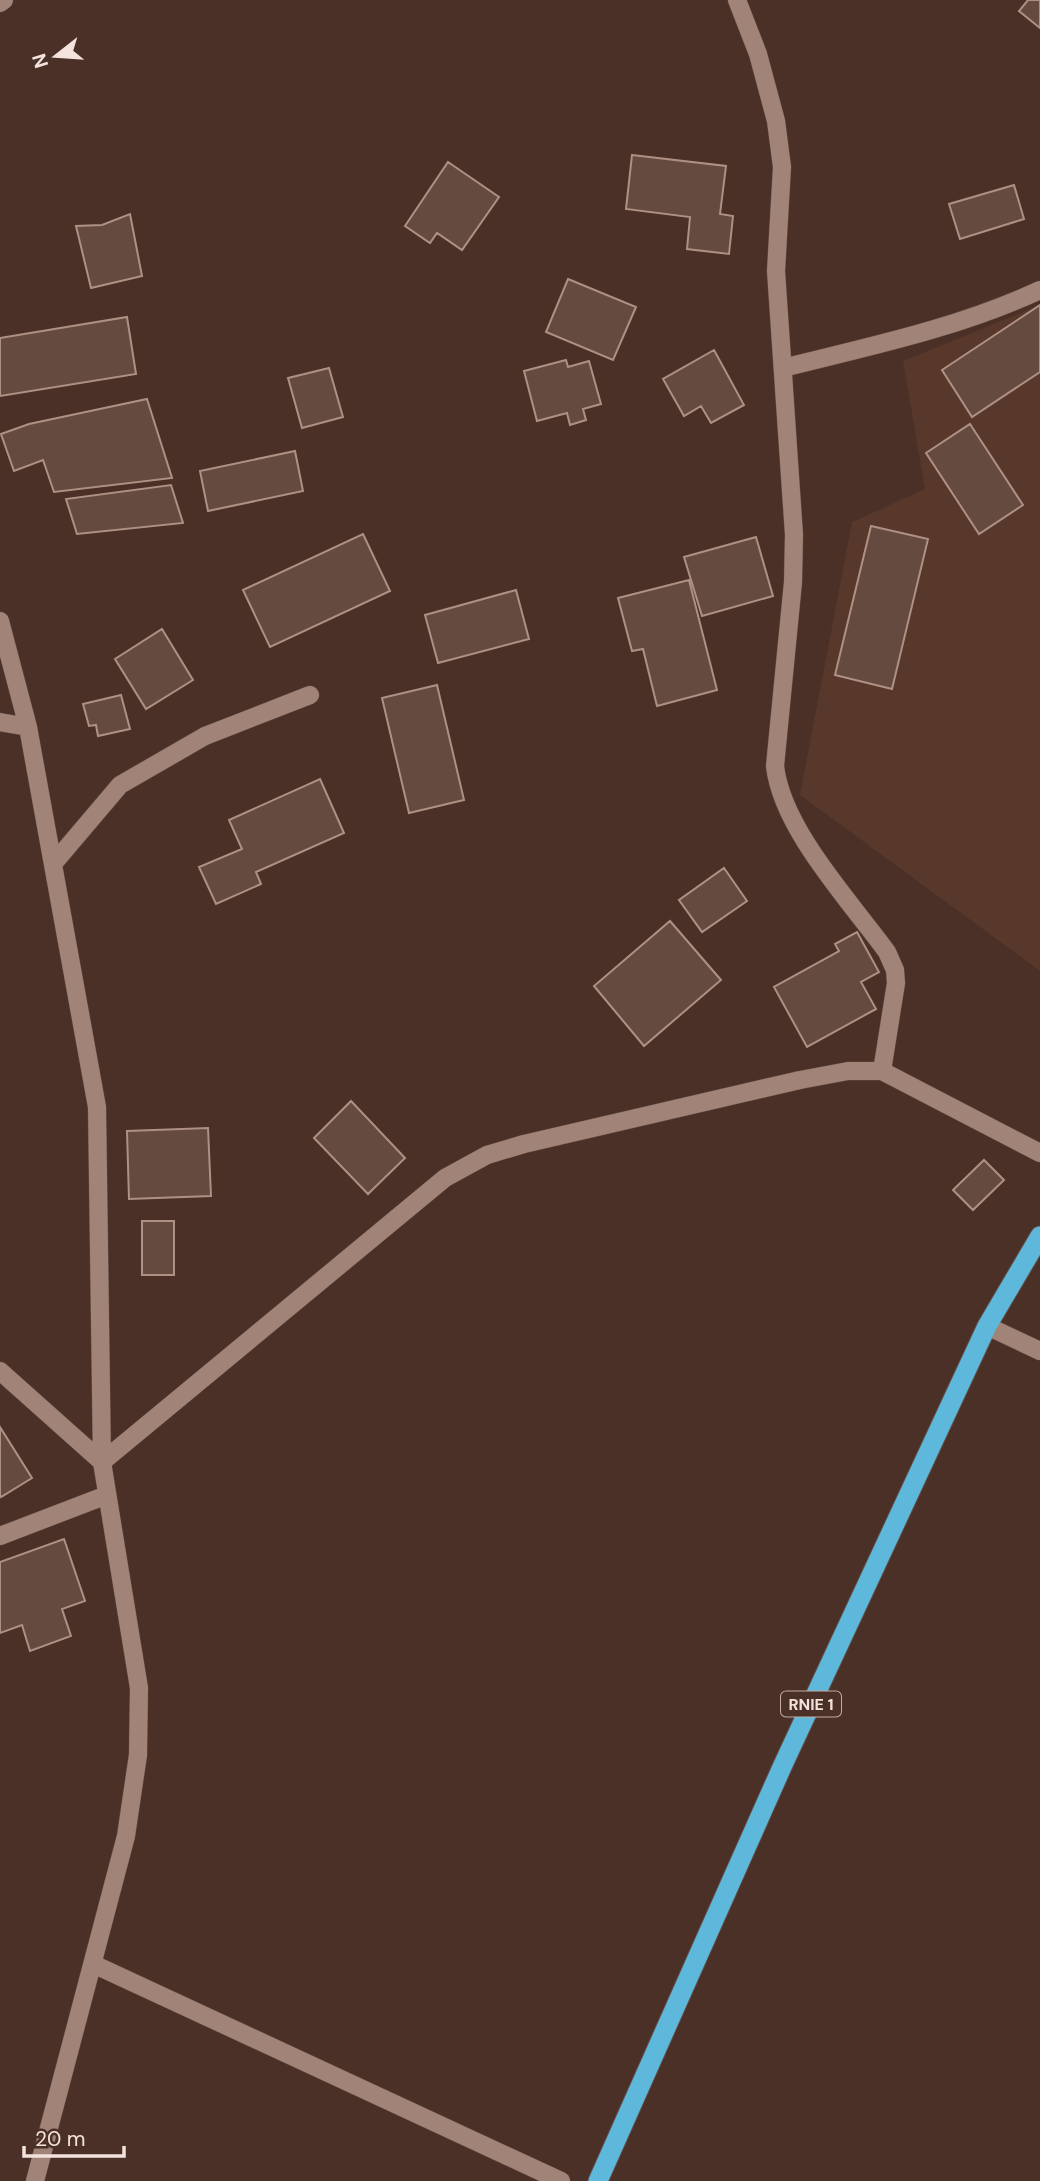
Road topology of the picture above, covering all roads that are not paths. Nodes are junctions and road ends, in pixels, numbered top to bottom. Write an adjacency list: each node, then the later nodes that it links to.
1 (737, 0): 3 (street)
2 (1040, 290): 3 (street)
3 (783, 368): 9 (street)
4 (0, 621): 7 (street)
5 (310, 695): 8 (street)
6 (0, 722): 7 (street)
7 (28, 727): 8 (street)
8 (52, 864): 15 (street)
9 (881, 1071): 10 (street); 15 (street)
10 (1040, 1153)
11 (1040, 1236): 12 (highway, RNIE 1)
12 (987, 1326): 13 (street); 21 (highway, RNIE 1)
13 (1040, 1351)
14 (0, 1371): 15 (street)
15 (102, 1462): 16 (street)
16 (107, 1495): 17 (street); 18 (street)
17 (0, 1536)
18 (93, 1964): 19 (street); 20 (street)
19 (35, 2181)
20 (561, 2181)
21 (598, 2181)

